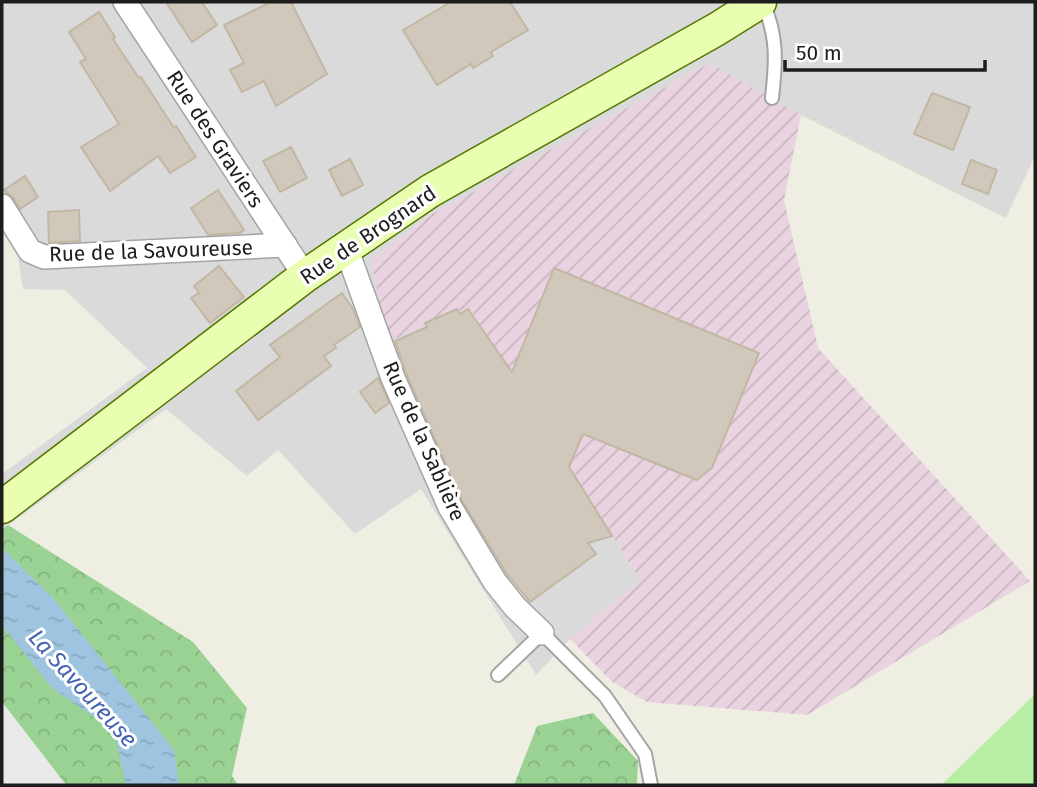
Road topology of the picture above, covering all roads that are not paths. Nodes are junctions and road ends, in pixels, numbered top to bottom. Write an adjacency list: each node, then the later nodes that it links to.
1 (125, 2): 5 (street, Rue des Graviers)
2 (761, 2): 3 (lane); 6 (street, Rue de Brognard)
3 (772, 98)
4 (2, 206): 5 (street, Rue de la Savoureuse)
5 (285, 245): 7 (street, Rue des Graviers)
6 (346, 248): 7 (street, Rue de Brognard); 9 (street, Rue de la Sablière)
7 (305, 276): 8 (street, Rue de Brognard)
8 (2, 507)
9 (542, 633): 10 (lane); 11 (lane, Rue de la Sablière)
10 (498, 675)
11 (651, 785)

